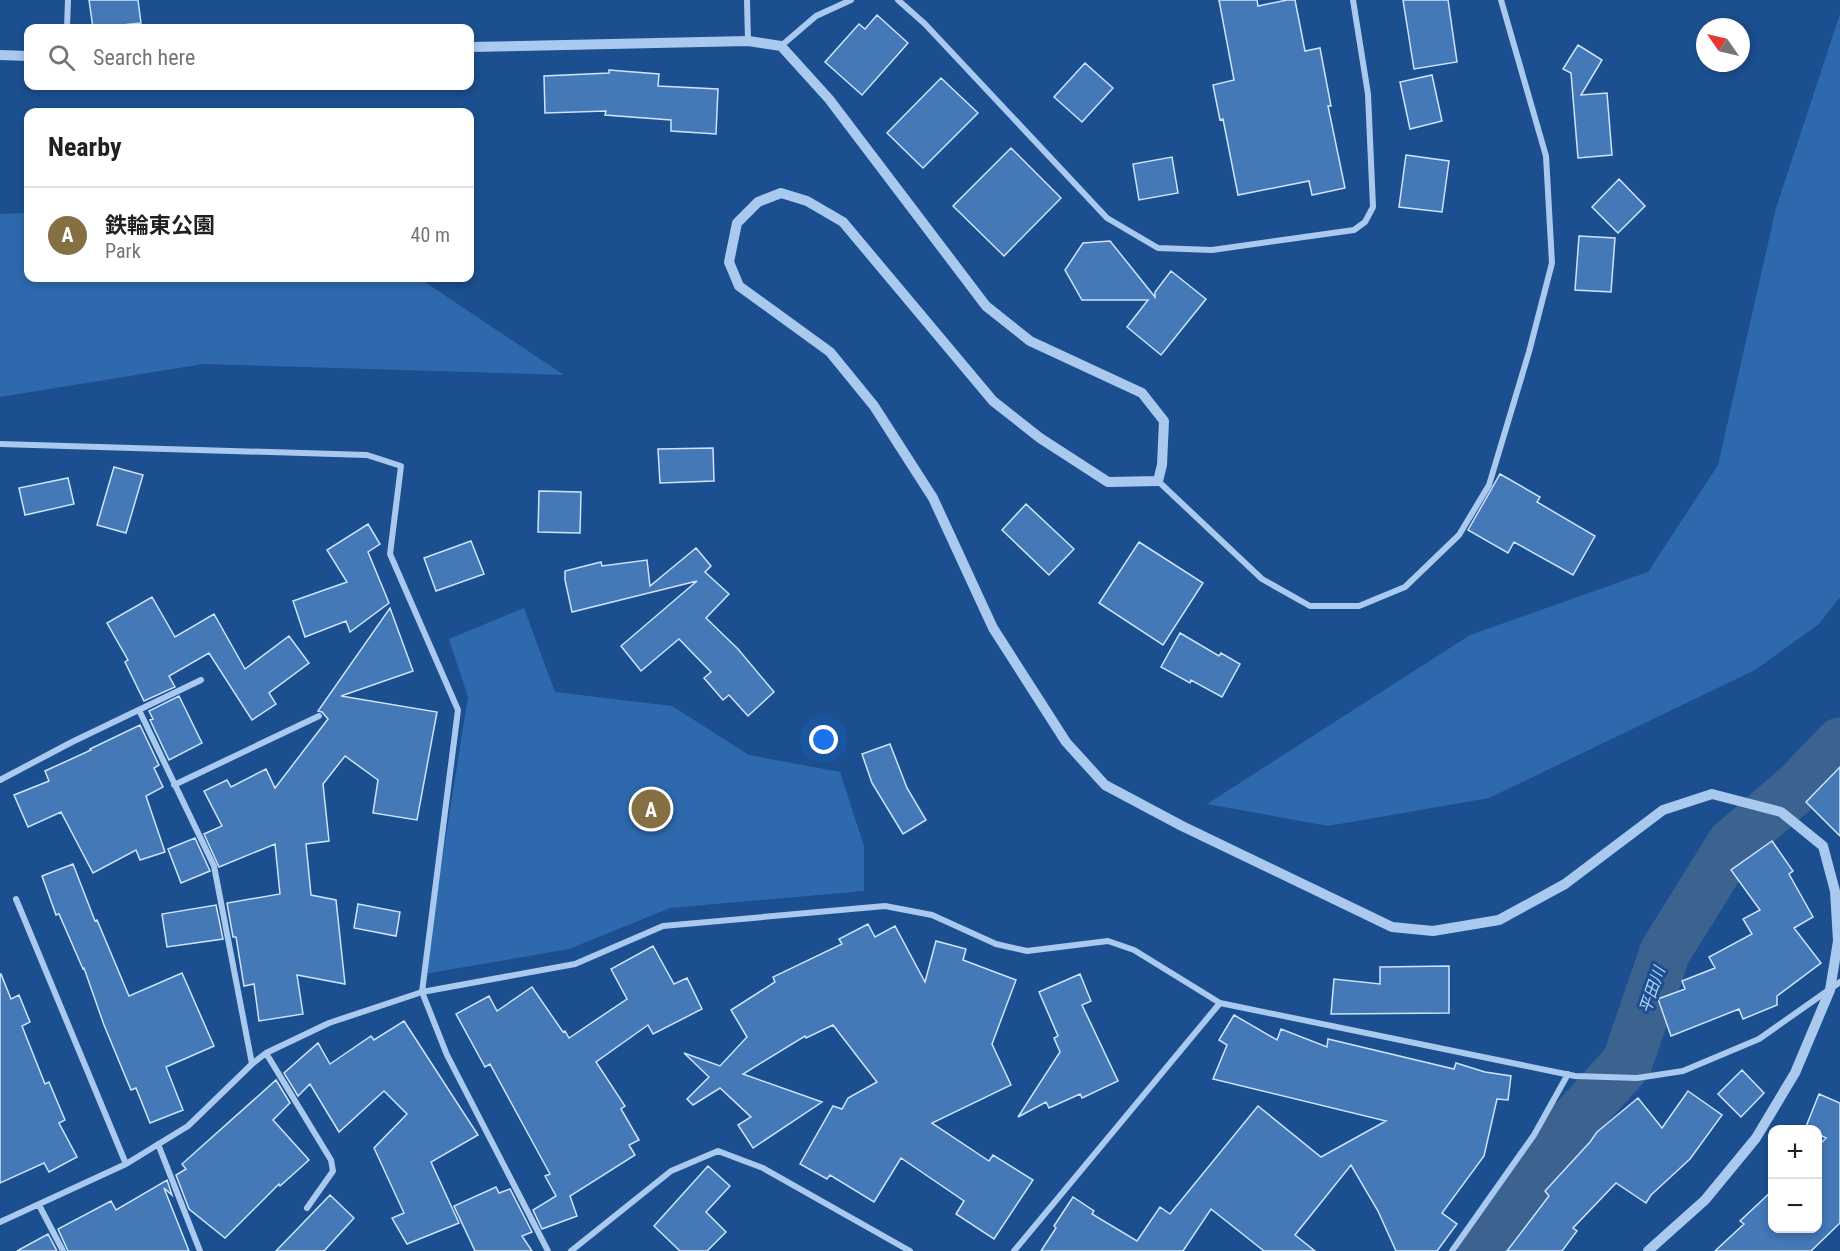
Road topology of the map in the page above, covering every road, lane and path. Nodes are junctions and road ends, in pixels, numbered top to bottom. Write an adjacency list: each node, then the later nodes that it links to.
1 (68, 0): 7 (street)
2 (747, 0): 8 (street)
3 (851, 0): 9 (street)
4 (898, 0): 5 (street)
5 (1353, 0)
6 (1501, 0): 14 (street)
7 (68, 24)
8 (748, 40): 9 (street); 10 (street)
9 (781, 46): 14 (street)
10 (474, 47)
11 (0, 55): 12 (street)
12 (24, 56)
13 (0, 444): 23 (street)
14 (1158, 481): 22 (street)
15 (201, 680): 16 (street)
16 (139, 710): 18 (street); 19 (street)
17 (319, 716): 19 (street)
18 (0, 780)
19 (174, 785): 26 (street)
20 (16, 898): 29 (street)
21 (1840, 982): 22 (street)
22 (1830, 990): 27 (street); 40 (street)
23 (422, 992): 24 (street); 25 (street); 35 (street)
24 (1220, 1003): 27 (street); 38 (street)
25 (266, 1053): 26 (street); 31 (street)
26 (252, 1064): 28 (street)
27 (1568, 1074): 39 (street)
28 (158, 1144): 29 (street); 34 (street)
29 (126, 1164): 30 (street)
30 (39, 1205): 32 (street); 33 (street)
31 (307, 1208)
32 (0, 1222)
33 (63, 1251)
34 (200, 1251)
35 (548, 1251)
36 (571, 1251): 37 (street)
37 (910, 1251)
38 (1014, 1251)
39 (1452, 1251)
40 (1648, 1251)

